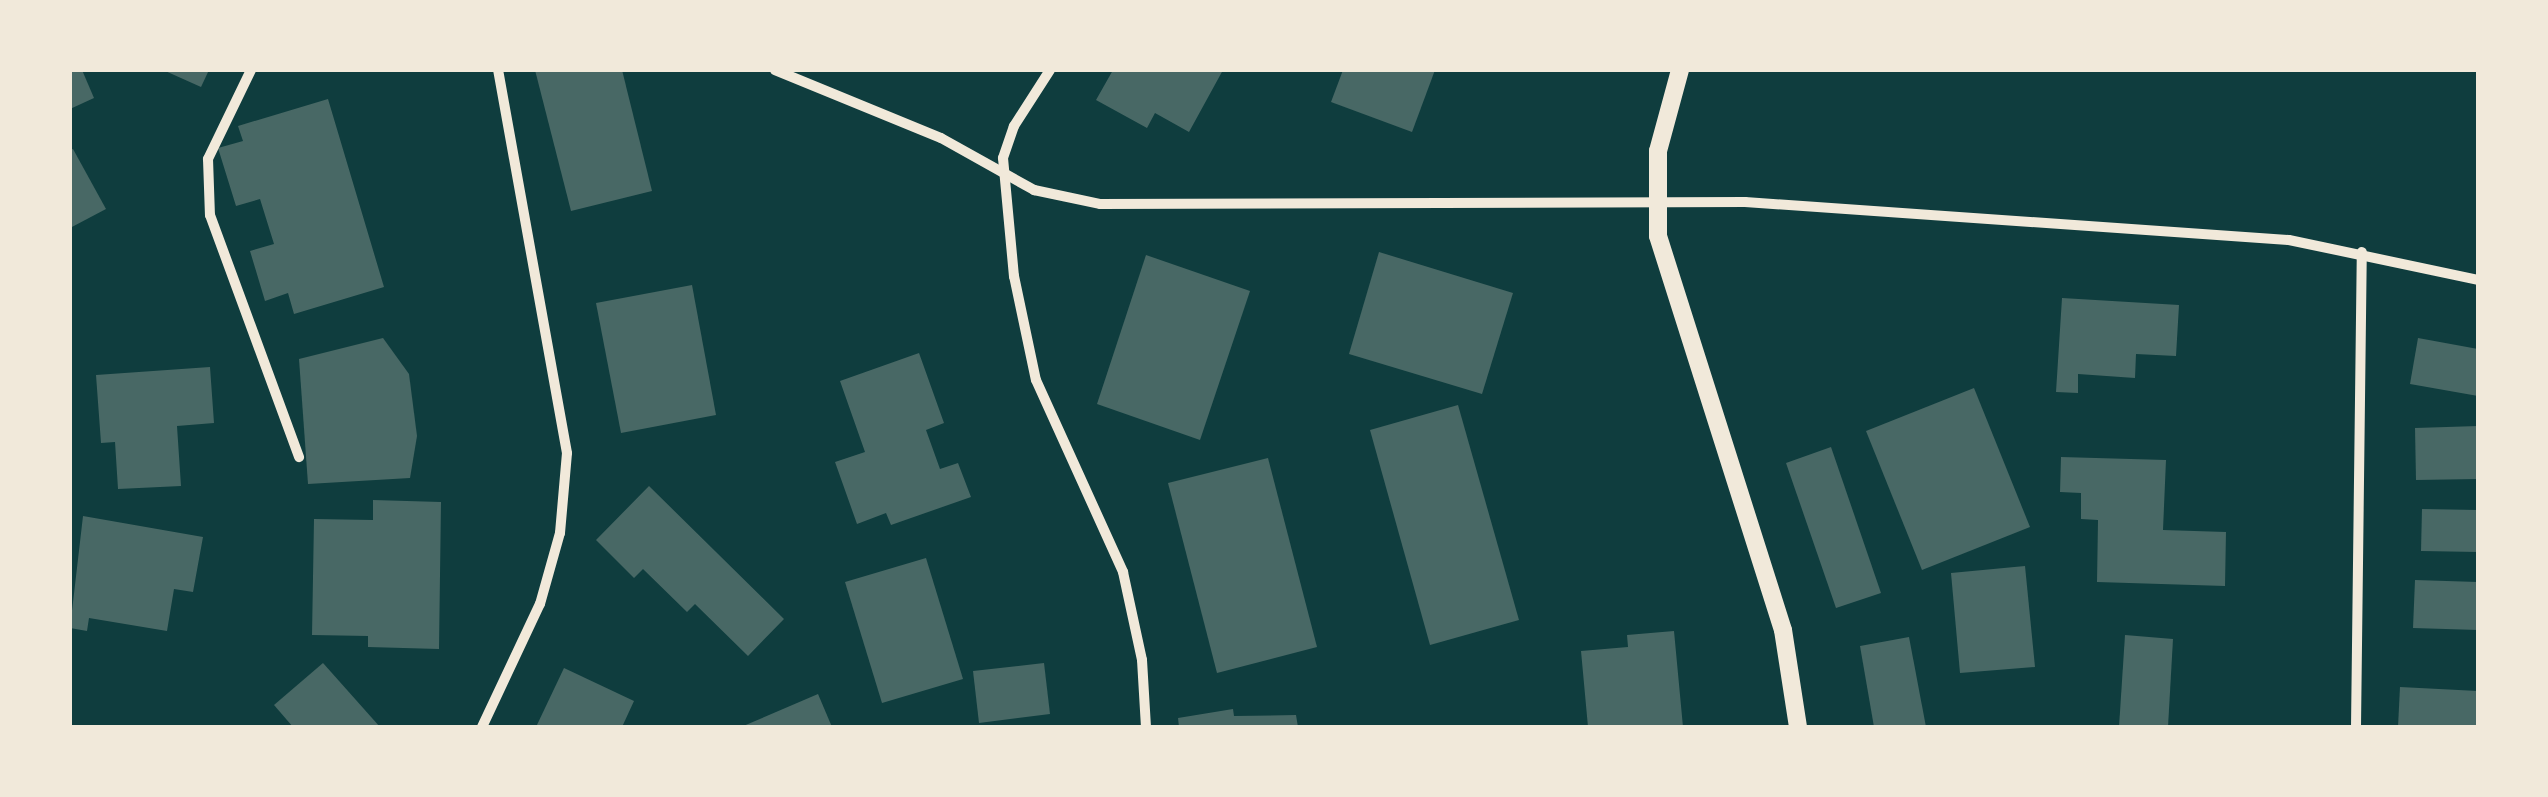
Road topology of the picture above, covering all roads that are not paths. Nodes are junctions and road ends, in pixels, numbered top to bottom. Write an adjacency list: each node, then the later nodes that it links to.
1 (251, 70): 10 (street)
2 (498, 70): 11 (street)
3 (775, 70): 6 (street)
4 (1050, 70): 6 (street)
5 (1680, 70): 7 (street)
6 (1002, 174): 7 (street); 12 (street)
7 (1654, 200): 8 (street); 13 (street)
8 (2362, 252): 9 (street); 14 (street)
9 (2478, 280)
10 (299, 456)
11 (482, 727)
12 (1146, 727)
13 (1798, 727)
14 (2356, 727)

